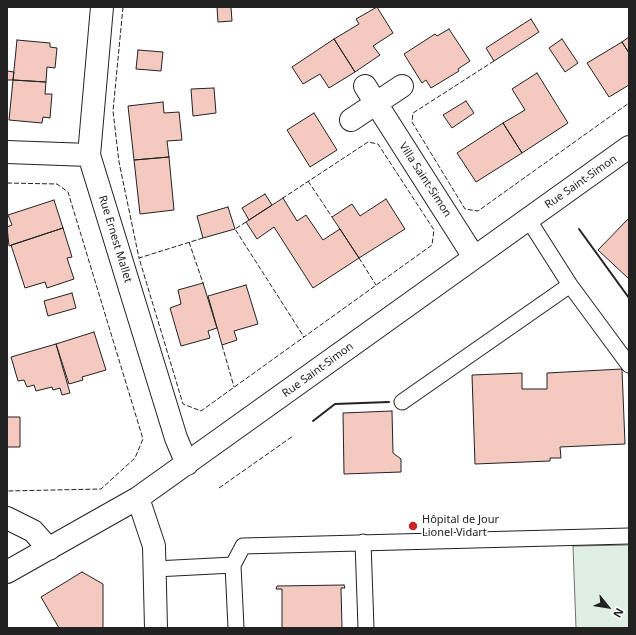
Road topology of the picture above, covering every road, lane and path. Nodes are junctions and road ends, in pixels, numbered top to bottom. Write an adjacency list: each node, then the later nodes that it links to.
1 (102, 7): 7 (street, Rue Ernest Mallet)
2 (402, 86): 3 (street)
3 (370, 95): 4 (street); 9 (street, Villa Saint-Simon)
4 (351, 120)
5 (627, 149): 8 (street, Rue Saint-Simon)
6 (7, 152): 7 (street)
7 (89, 155): 13 (street, Rue Ernest Mallet)
8 (528, 219): 9 (street, Rue Saint-Simon); 10 (lane)
9 (474, 257): 13 (street, Rue Saint-Simon)
10 (570, 285): 11 (lane); 12 (lane)
11 (629, 365)
12 (402, 402)
13 (187, 464): 14 (street, Rue Saint-Simon)
14 (138, 498): 18 (street, Rue Saint-Simon); 20 (street)
15 (7, 518): 18 (street)
16 (629, 536): 17 (lane)
17 (363, 542): 19 (lane); 24 (lane)
18 (49, 549): 21 (street, Rue Saint-Simon)
19 (233, 565): 20 (lane); 23 (lane)
20 (155, 569): 22 (street)
21 (7, 572)
22 (156, 628)
23 (236, 628)
24 (366, 628)

